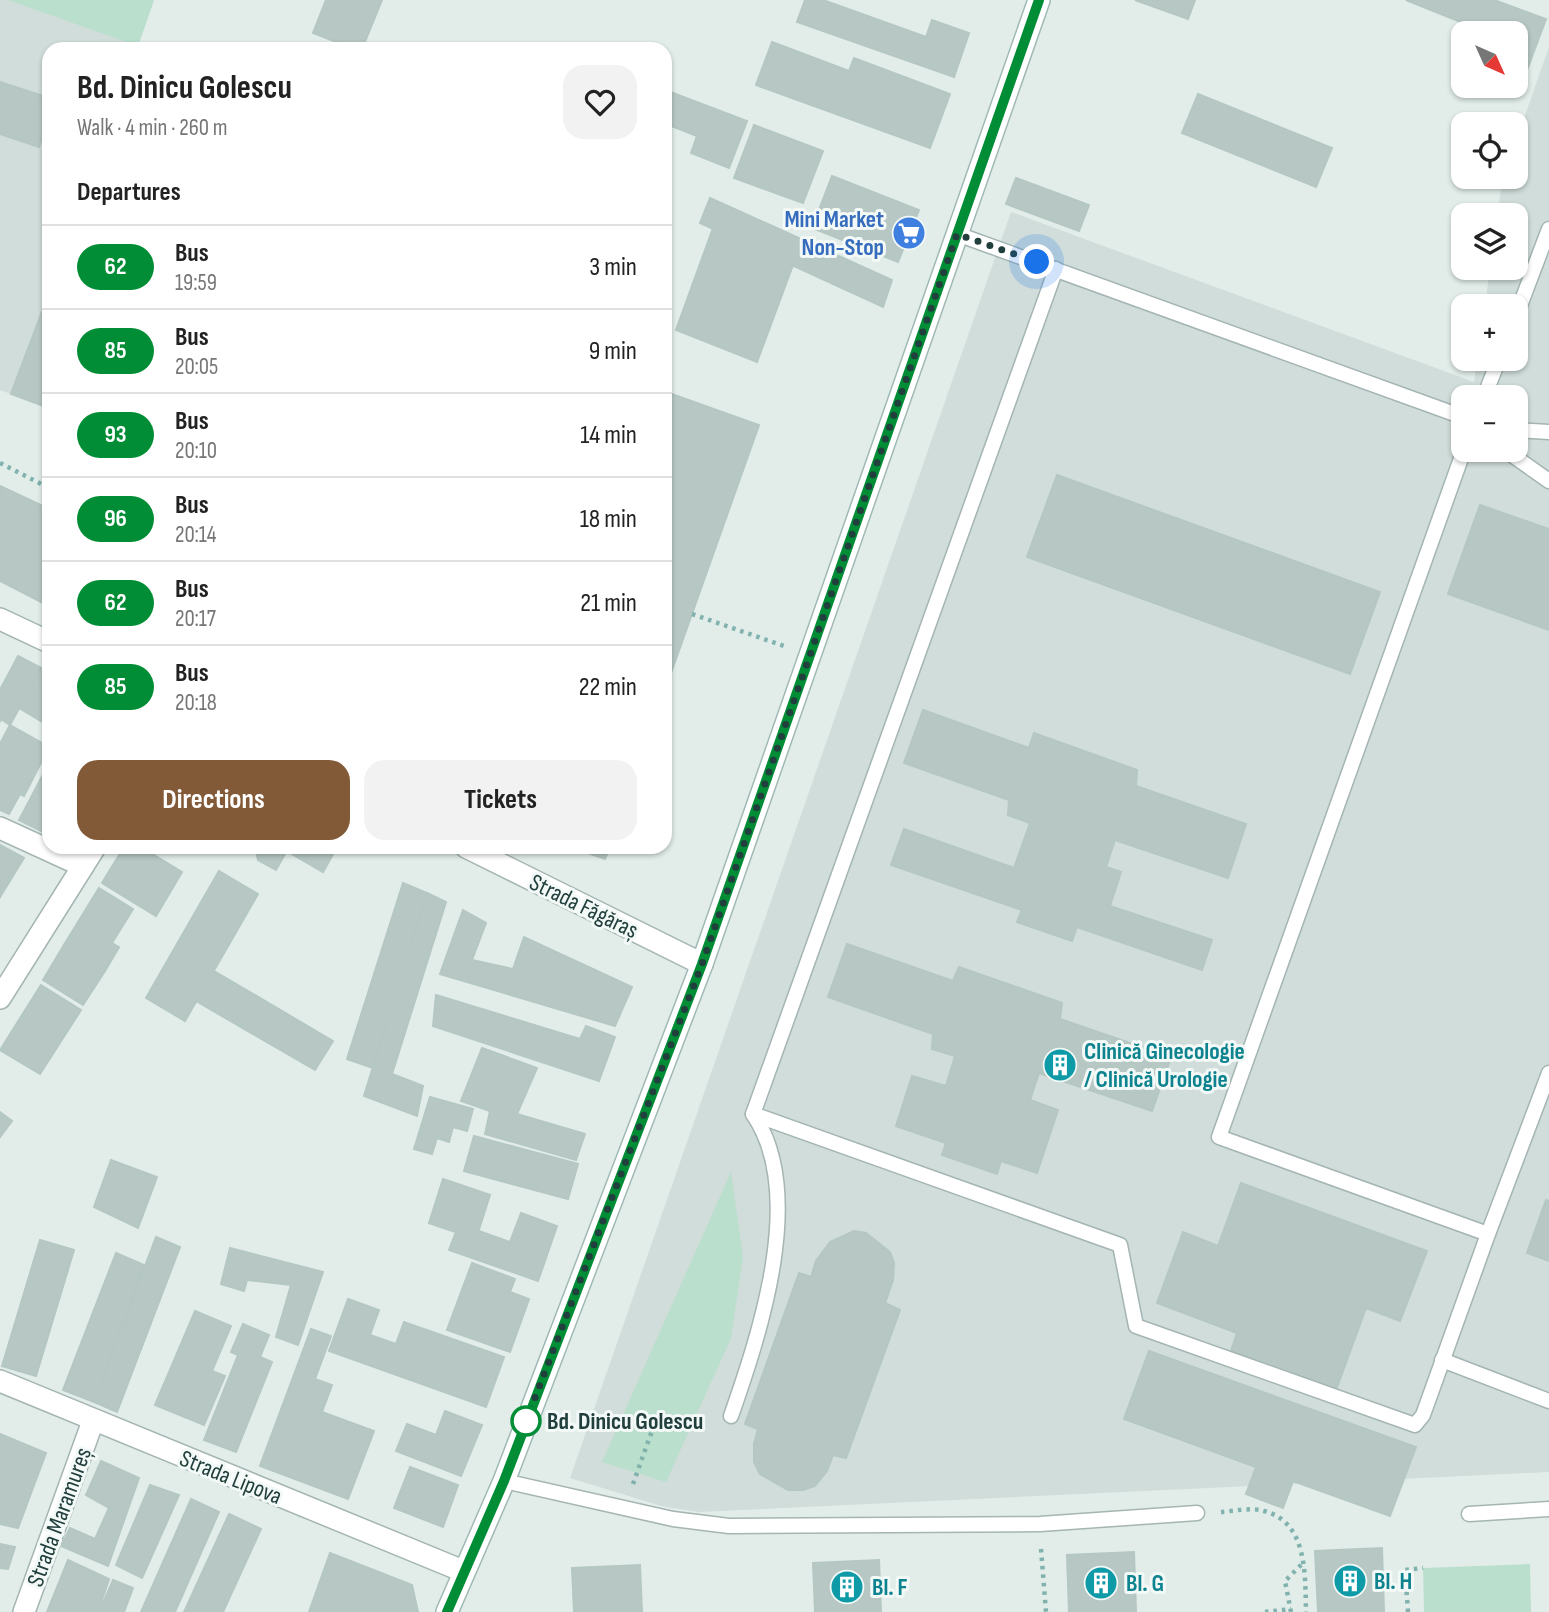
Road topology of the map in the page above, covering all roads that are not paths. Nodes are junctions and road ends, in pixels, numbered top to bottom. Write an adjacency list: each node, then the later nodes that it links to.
1 (1040, 0): 3 (main road)
2 (1549, 229): 5 (lane)
3 (957, 234): 4 (lane); 20 (main road)
4 (1056, 269): 6 (lane); 23 (lane)
5 (1524, 294)
6 (1451, 412)
7 (1528, 431): 8 (lane)
8 (1549, 432)
9 (1460, 462): 24 (lane)
10 (1522, 462): 11 (lane)
11 (1549, 481)
12 (0, 619): 13 (main road)
13 (42, 639)
14 (0, 828): 15 (main road)
15 (42, 847)
16 (57, 854): 19 (main road)
17 (91, 854): 19 (main road)
18 (480, 854): 20 (main road, Strada Făgăraș)
19 (83, 866): 21 (main road)
20 (702, 964): 30 (main road)
21 (0, 998)
22 (1549, 1073): 24 (lane)
23 (753, 1114): 25 (lane); 28 (lane)
24 (1488, 1234): 25 (lane)
25 (1442, 1360): 27 (lane)
26 (0, 1381): 29 (main road, Strada Lipova)
27 (1549, 1401)
28 (732, 1416)
29 (93, 1421): 34 (main road, Strada Lipova); 35 (main road, Strada Maramureș)
30 (504, 1481): 32 (lane); 34 (main road)
31 (1549, 1509): 33 (lane)
32 (1197, 1513)
33 (1469, 1514)
34 (463, 1571): 36 (main road)
35 (24, 1612)
36 (447, 1612)

